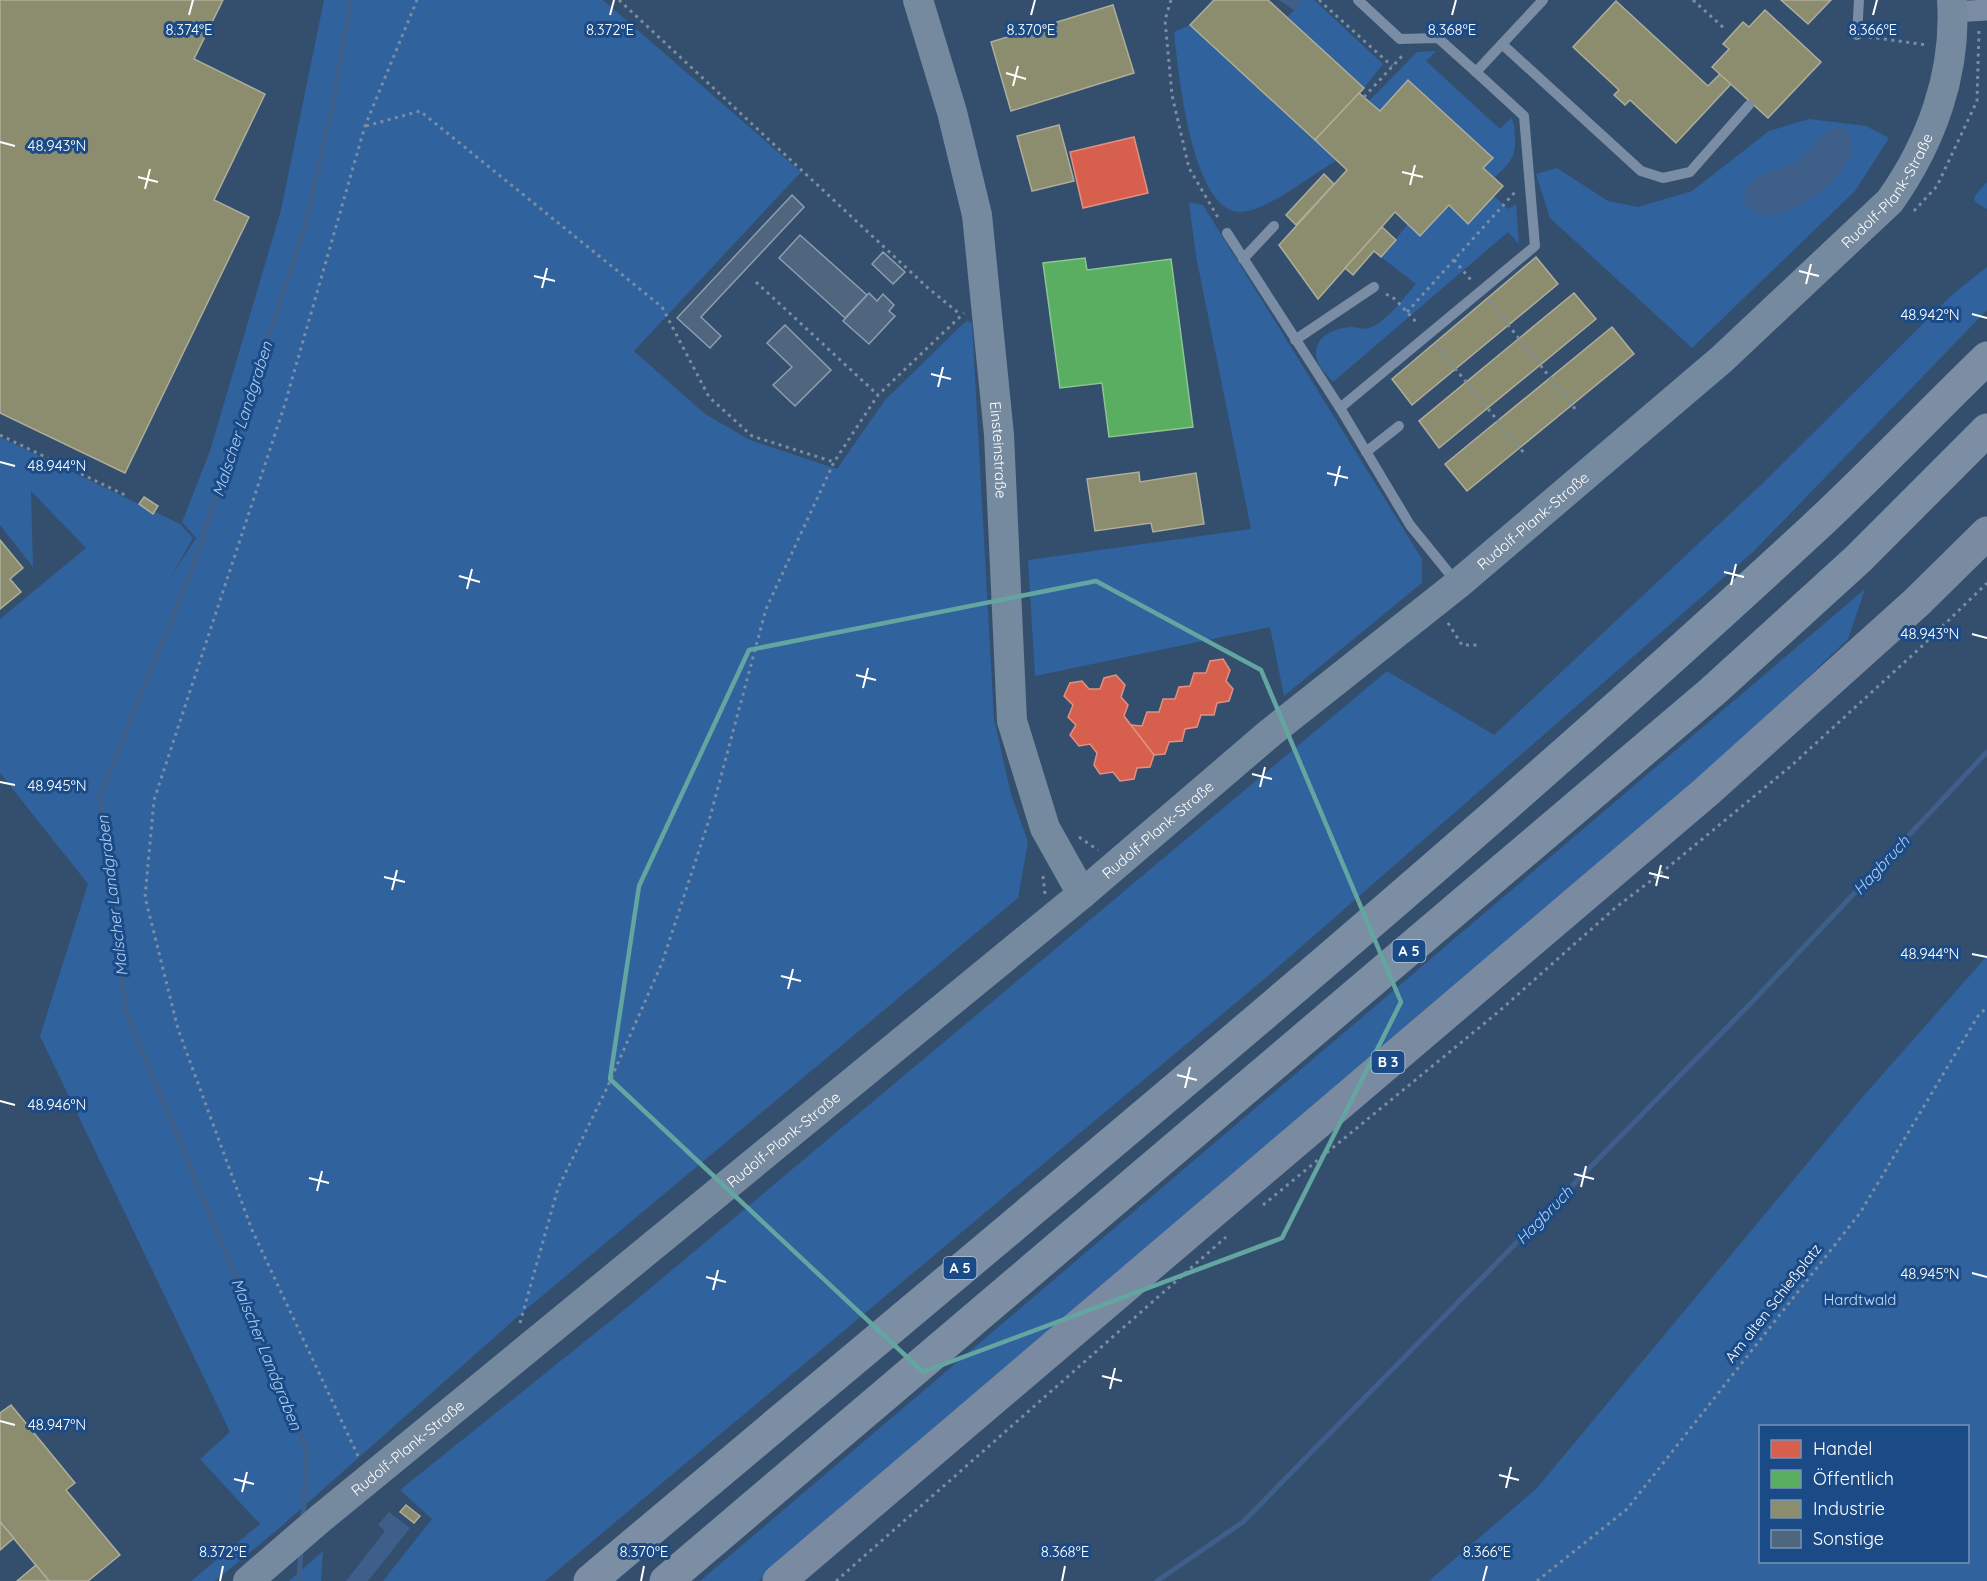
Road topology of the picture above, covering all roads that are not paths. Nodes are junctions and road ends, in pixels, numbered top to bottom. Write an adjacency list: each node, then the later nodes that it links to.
1 (918, 0): 23 (main road, Einsteinstraße)
2 (1358, 0): 9 (lane)
3 (1543, 0): 8 (lane)
4 (1859, 0): 7 (lane)
5 (1952, 6): 6 (street); 22 (main road, Rudolf-Plank-Straße)
6 (1987, 10)
7 (1857, 35)
8 (1502, 44): 9 (lane); 10 (lane)
9 (1476, 72): 17 (lane)
10 (1749, 105)
11 (1274, 226): 13 (lane)
12 (1227, 233): 13 (lane)
13 (1243, 259): 15 (lane)
14 (1374, 287): 15 (lane)
15 (1295, 340): 17 (lane)
16 (1987, 358): 25 (highway, A 5)
17 (1340, 408): 20 (lane)
18 (1399, 426): 20 (lane)
19 (1987, 430): 26 (highway, A 5)
20 (1366, 452): 22 (lane)
21 (1987, 533): 27 (main road, B 3)
22 (1458, 584): 23 (main road, Rudolf-Plank-Straße)
23 (1082, 894): 24 (main road, Rudolf-Plank-Straße)
24 (248, 1581)
25 (590, 1581)
26 (666, 1581)
27 (778, 1581)

